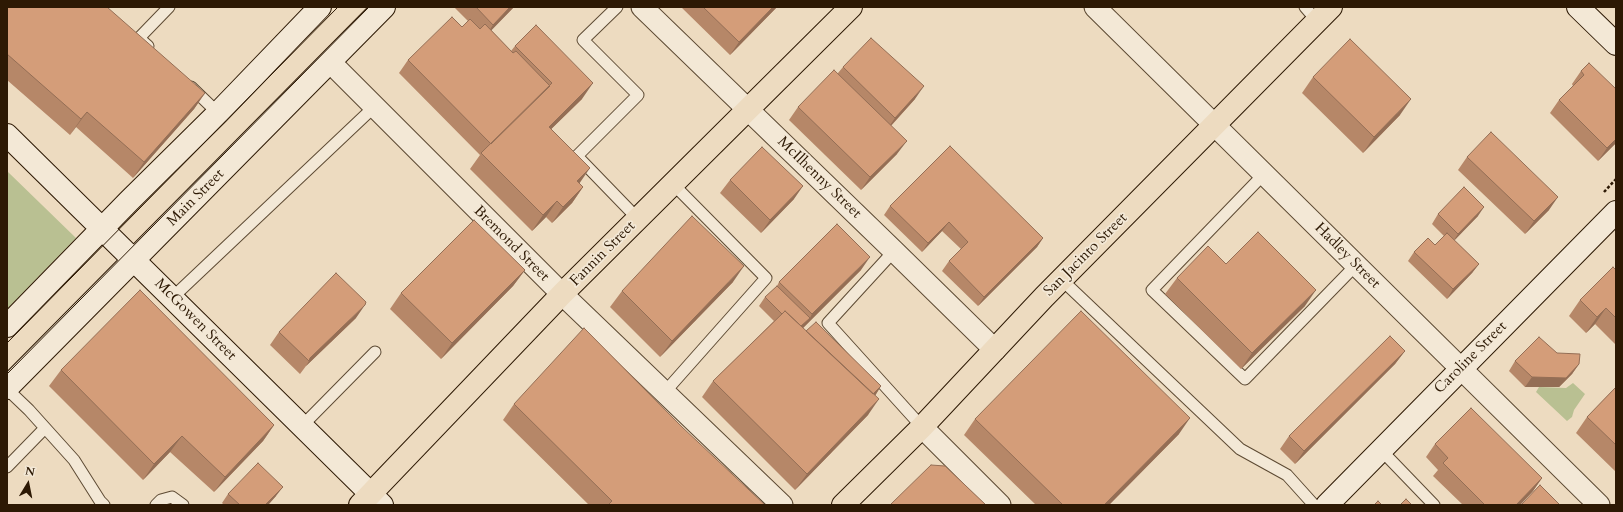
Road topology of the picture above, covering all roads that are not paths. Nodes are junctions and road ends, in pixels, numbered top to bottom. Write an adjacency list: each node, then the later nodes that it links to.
1 (169, 7): 11 (lane)
2 (320, 7): 16 (main road)
3 (384, 7): 12 (main road, Main Street)
4 (617, 7): 22 (lane)
5 (642, 7): 15 (street, McIlhenny Street)
6 (851, 7): 15 (main road, Fannin Street)
7 (1095, 7): 17 (street, Hadley Street)
8 (1578, 7): 10 (main road)
9 (1318, 12): 17 (main road, San Jacinto Street)
10 (1616, 44)
11 (156, 54)
12 (330, 62): 14 (street, Bremond Street); 25 (main road, Main Street)
13 (184, 80): 16 (lane)
14 (374, 106): 28 (street, Bremond Street); 29 (lane)
15 (748, 110): 20 (main road, Fannin Street); 24 (street, McIlhenny Street)
16 (218, 113): 23 (main road)
17 (1215, 124): 19 (street, Hadley Street); 27 (main road, San Jacinto Street)
18 (7, 135): 23 (main road, McGowen Street)
19 (1264, 174): 26 (street, Hadley Street); 26 (lane)
20 (673, 184): 22 (main road, Fannin Street); 35 (lane)
21 (1616, 212): 33 (main road, Caroline Street)
22 (638, 219): 28 (main road, Fannin Street)
23 (103, 229): 25 (main road, McGowen Street); 30 (main road)
24 (894, 251): 31 (street, McIlhenny Street); 37 (lane)
25 (134, 260): 29 (main road, McGowen Street); 34 (main road, Main Street)
26 (1356, 265): 33 (street, Hadley Street)
27 (1062, 280): 31 (main road, San Jacinto Street); 48 (lane)
28 (562, 294): 35 (street, Bremond Street); 41 (main road, Fannin Street)
29 (172, 298): 36 (main road, McGowen Street)
30 (7, 326)
31 (995, 350): 37 (main road, San Jacinto Street)
32 (375, 352): 36 (lane)
33 (1460, 369): 39 (main road, Caroline Street); 51 (street, Hadley Street)
34 (7, 388): 38 (lane)
35 (664, 392): 45 (street, Bremond Street)
36 (302, 426): 41 (main road, McGowen Street)
37 (922, 427): 46 (main road, San Jacinto Street); 47 (street)
38 (45, 428): 40 (lane); 42 (lane)
39 (1380, 450): 49 (main road, Caroline Street); 50 (lane)
40 (7, 467)
41 (371, 501)
42 (104, 505)
43 (156, 505): 44 (lane)
44 (183, 505)
45 (782, 505)
46 (843, 505)
47 (1000, 505)
48 (1314, 505)
49 (1327, 505)
50 (1434, 505)
51 (1599, 505)

